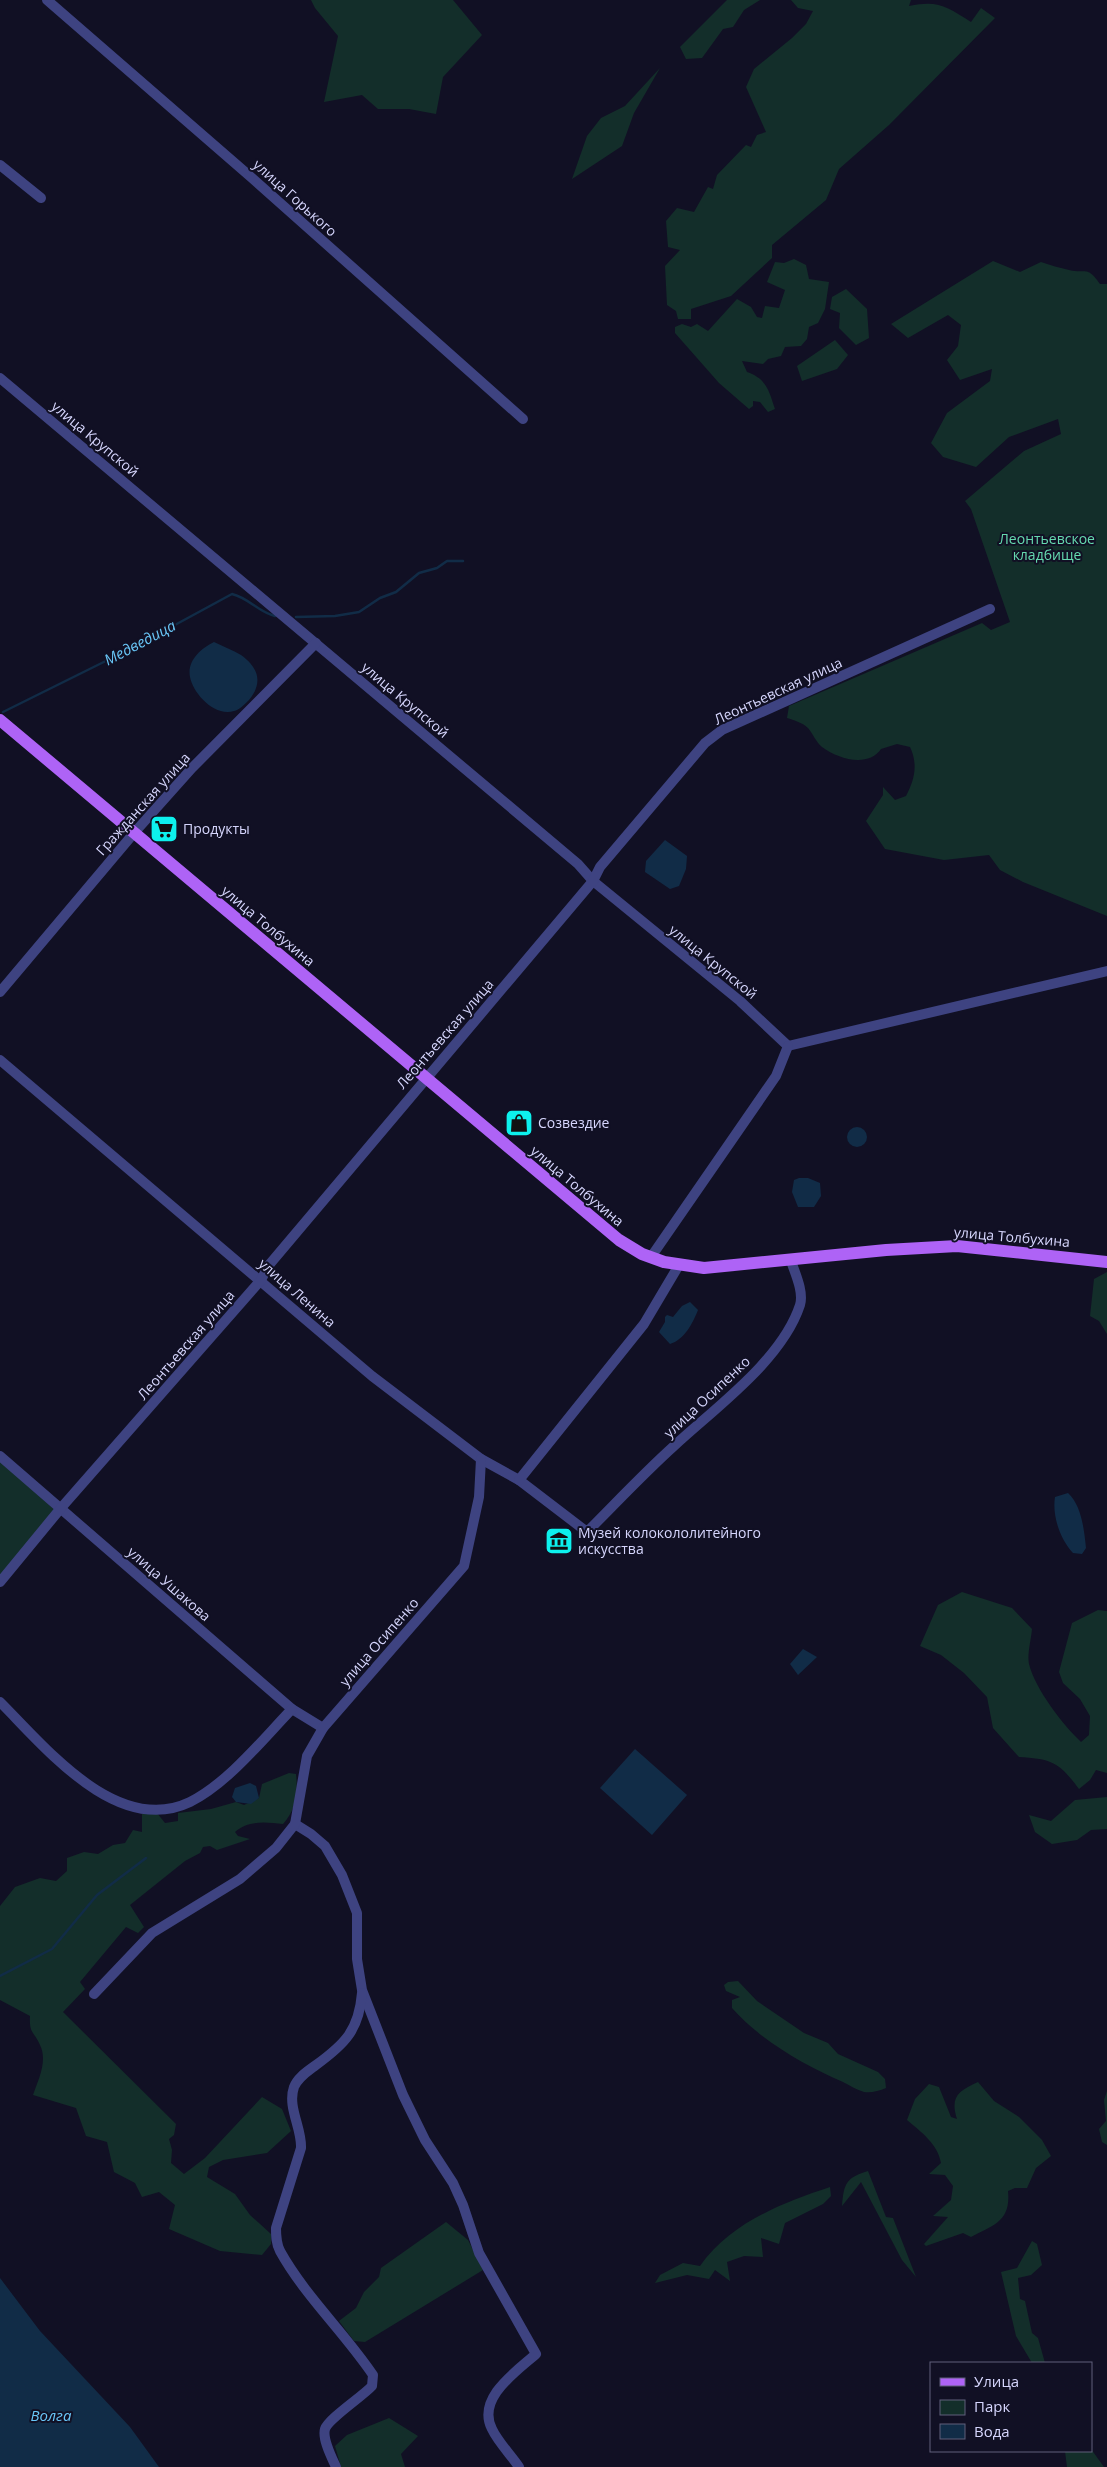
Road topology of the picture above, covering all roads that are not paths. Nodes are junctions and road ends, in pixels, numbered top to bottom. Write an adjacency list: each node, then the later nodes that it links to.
1 (47, 0): 5 (street, улица Горького)
2 (0, 166): 3 (street)
3 (41, 198)
4 (0, 378): 7 (street, улица Крупской)
5 (523, 419)
6 (990, 610): 10 (street, Леонтьевская улица)
7 (316, 643): 9 (street, Гражданская улица); 10 (street, улица Крупской)
8 (0, 720): 9 (main road, улица Толбухина)
9 (134, 832): 12 (street, Гражданская улица); 15 (main road, улица Толбухина)
10 (593, 881): 13 (street, улица Крупской); 15 (street, Леонтьевская улица)
11 (1107, 971): 13 (street)
12 (0, 992)
13 (788, 1046): 16 (street)
14 (0, 1060): 20 (street, улица Ленина)
15 (425, 1078): 16 (main road, улица Толбухина); 20 (street, Леонтьевская улица)
16 (651, 1257): 19 (main road, улица Толбухина)
17 (791, 1261): 18 (main road, улица Толбухина); 19 (main road, улица Толбухина); 25 (street, улица Осипенко)
18 (1107, 1262)
19 (679, 1265): 23 (street)
20 (261, 1280): 22 (street, улица Ленина); 24 (street, Леонтьевская улица)
21 (0, 1456): 24 (street, улица Ушакова)
22 (481, 1459): 23 (street, улица Ленина); 29 (street, улица Осипенко)
23 (519, 1480): 25 (street, улица Ленина)
24 (62, 1508): 26 (street, Леонтьевская улица); 28 (street, улица Ушакова)
25 (587, 1532)
26 (0, 1582)
27 (0, 1702): 28 (street)
28 (292, 1710): 29 (street, улица Ушакова)
29 (323, 1728): 30 (street, улица Осипенко)
30 (295, 1824): 31 (street); 32 (street)
31 (362, 1990): 33 (street); 34 (street)
32 (94, 1994)
33 (336, 2467)
34 (519, 2467)

